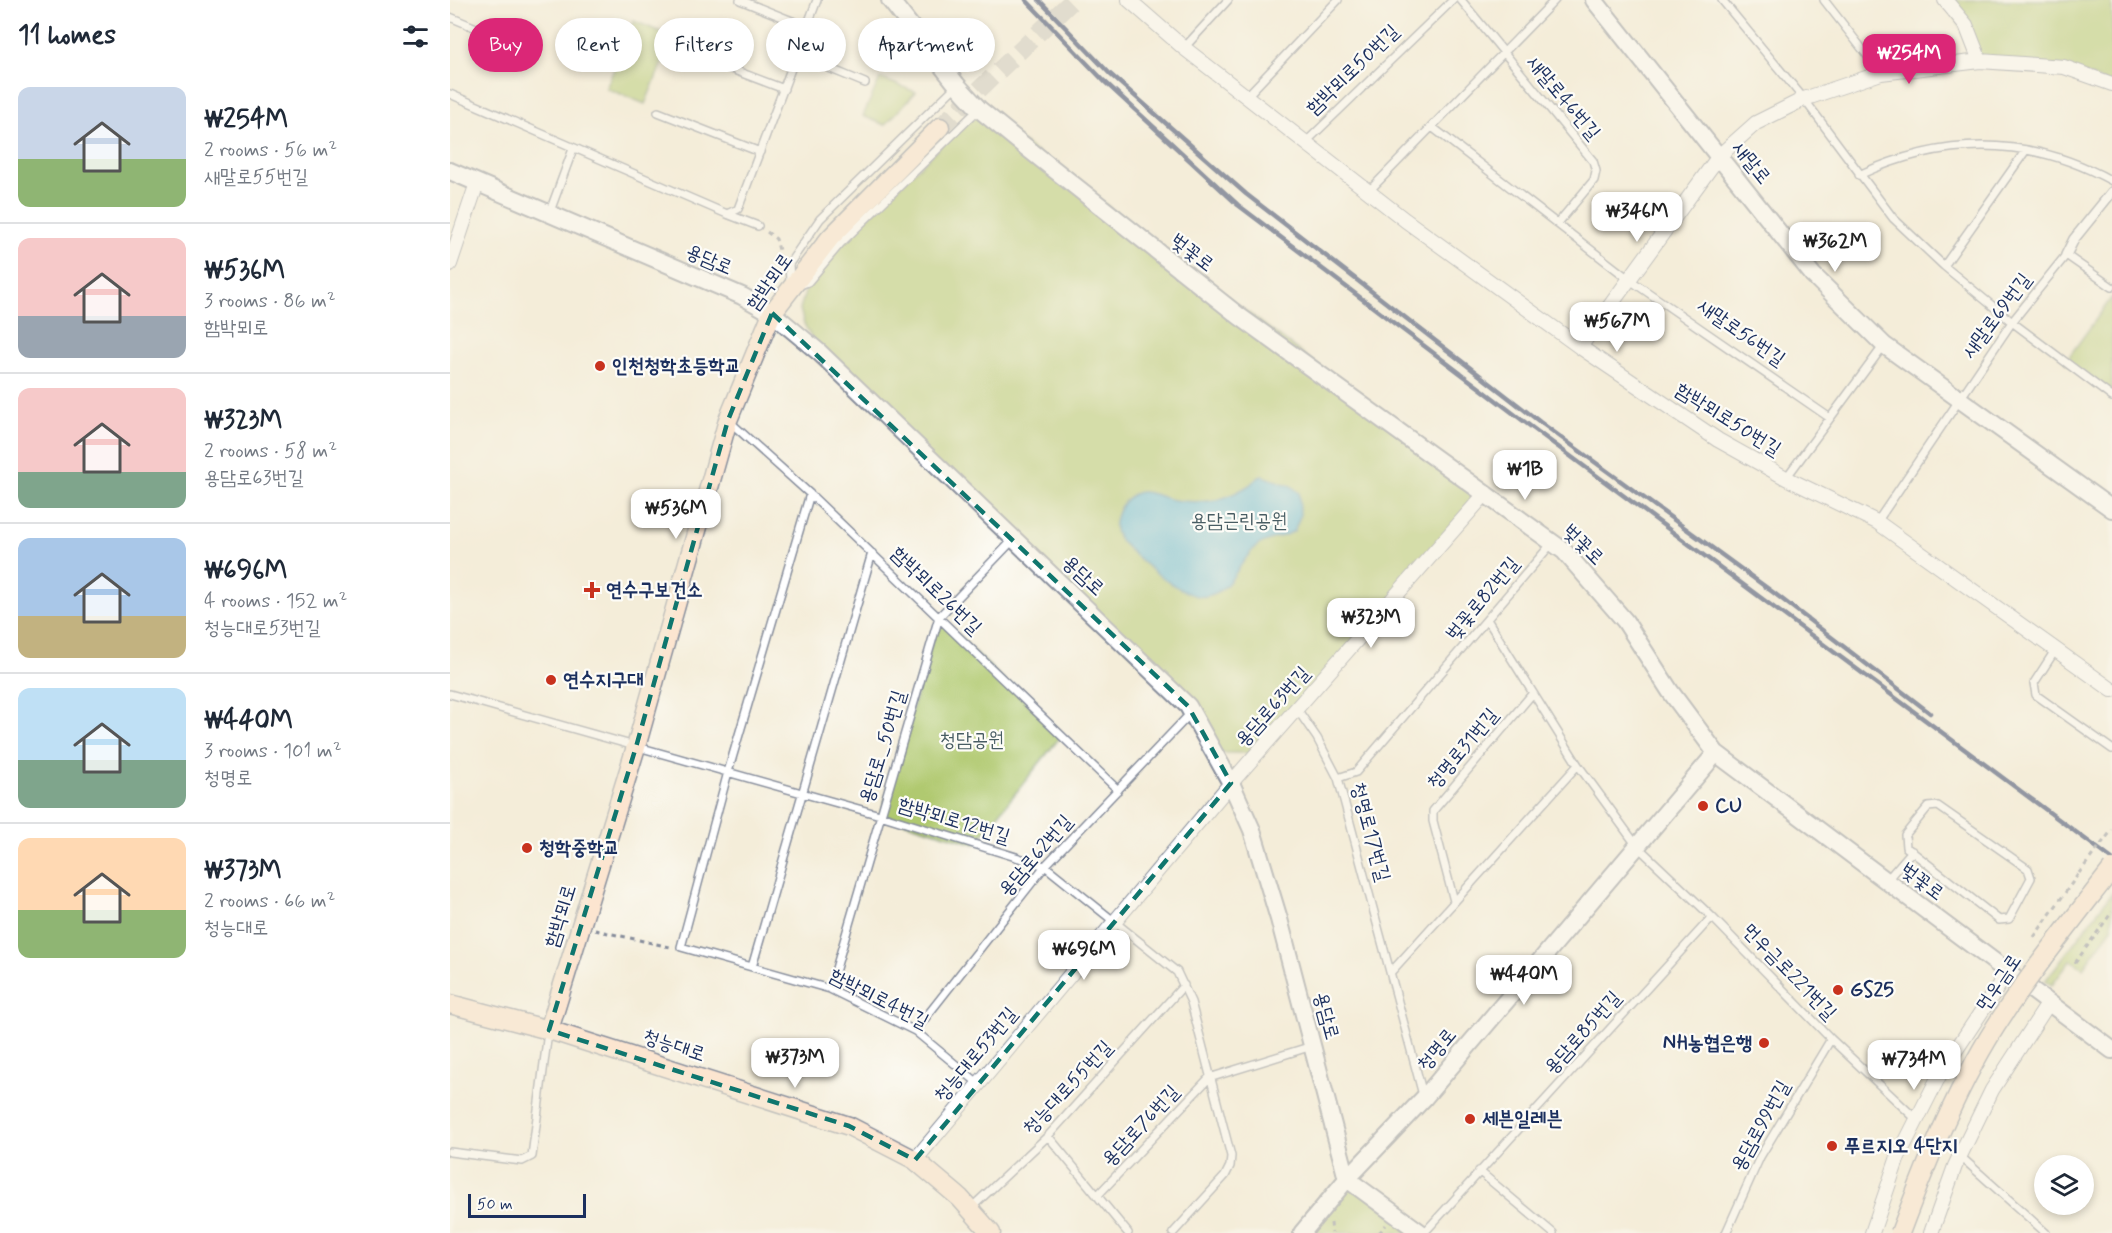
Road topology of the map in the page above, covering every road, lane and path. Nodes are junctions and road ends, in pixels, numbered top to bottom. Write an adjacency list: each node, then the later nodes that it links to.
1 (740, 0): 15 (lane)
2 (817, 0): 16 (lane)
3 (890, 0): 27 (street, 벚꽃로)
4 (1129, 0): 18 (street, 함박뫼로50번길)
5 (1228, 0): 18 (lane)
6 (1338, 0): 30 (lane)
7 (1453, 0): 36 (lane, 함박뫼로50번길)
8 (1461, 0): 19 (lane, 새말로46번길)
9 (1555, 0): 19 (lane, 새말로46번길)
10 (1594, 0): 40 (street, 새말로)
11 (1722, 0): 31 (lane)
12 (1824, 0): 24 (lane)
13 (1945, 0): 20 (street)
14 (450, 17): 17 (lane)
15 (785, 18)
16 (810, 18)
17 (468, 25)
18 (1184, 48): 30 (street, 함박뫼로50번길)
19 (1504, 54): 35 (lane, 새말로46번길); 49 (lane, 새말로46번길)
20 (1980, 61): 24 (street); 26 (street)
21 (739, 72): 28 (lane)
22 (790, 72): 28 (lane)
23 (838, 72): 25 (lane)
24 (1881, 73): 31 (street)
25 (864, 83)
26 (2112, 84)
27 (957, 85): 32 (street, 벚꽃로); 57 (lane)
28 (784, 89): 39 (lane)
29 (450, 94): 37 (lane)
30 (1247, 96): 36 (street, 함박뫼로50번길)
31 (1804, 99): 40 (street); 42 (lane)
32 (979, 109): 57 (lane); 67 (street, 벚꽃로)
33 (658, 112): 39 (lane)
34 (940, 127): 57 (main road, 함박뫼로)
35 (1432, 127): 45 (lane, 새말로46번길); 49 (lane)
36 (1306, 142): 45 (street, 함박뫼로50번길)
37 (573, 149): 47 (lane); 48 (lane)
38 (2026, 150): 42 (lane); 43 (lane); 54 (lane)
39 (760, 152): 48 (lane)
40 (1719, 156): 55 (street); 60 (street, 새말로)
41 (450, 171): 44 (street, 용담로)
42 (1859, 175): 54 (lane)
43 (2112, 181)
44 (477, 183): 47 (street, 용담로); 53 (street)
45 (1369, 191): 61 (street, 함박뫼로50번길)
46 (2112, 192): 52 (street, 새말로69번길)
47 (549, 214): 58 (street, 용담로)
48 (727, 214): 50 (lane)
49 (1558, 224): 55 (lane)
50 (758, 226): 51 (path)
51 (780, 254)
52 (2066, 255): 56 (lane); 59 (lane, 새말로69번길)
53 (450, 264)
54 (1944, 266): 59 (lane)
55 (1630, 280): 61 (street); 64 (lane, 새말로56번길)
56 (2112, 287)
57 (790, 289): 58 (main road, 함박뫼로)
58 (772, 313): 65 (main road, 함박뫼로); 71 (street, 용담로)
59 (2012, 322): 62 (lane); 63 (lane, 새말로69번길)
60 (1884, 345): 63 (street, 새말로); 64 (lane)
61 (1580, 347): 66 (street, 함박뫼로50번길)
62 (2112, 397)
63 (1958, 399): 69 (street, 새말로); 70 (lane)
64 (1830, 418): 66 (lane)
65 (728, 420): 68 (lane, 함박뫼로26번길); 82 (main road, 함박뫼로)
66 (1786, 478): 70 (street, 함박뫼로50번길)
67 (1486, 493): 72 (street, 벚꽃로); 80 (street, 용담로63번길)
68 (810, 494): 73 (lane, 함박뫼로26번길); 86 (lane)
69 (2112, 509)
70 (1877, 522): 76 (street, 함박뫼로50번길)
71 (1013, 540): 74 (lane, 용담로_50번길); 81 (street, 용담로)
72 (1553, 542): 75 (lane, 벚꽃로82번길); 84 (street, 벚꽃로)
73 (872, 553): 74 (lane, 함박뫼로26번길); 90 (lane)
74 (939, 617): 89 (lane, 함박뫼로26번길); 91 (lane, 용담로_50번길)
75 (1488, 621): 78 (lane); 87 (lane, 벚꽃로82번길)
76 (2056, 649): 77 (street, 함박뫼로50번길); 83 (lane)
77 (2112, 690)
78 (1533, 693): 85 (lane); 98 (lane, 청명로31번길)
79 (450, 694): 82 (lane)
80 (1297, 709): 87 (lane, 청명로17번길); 88 (street, 용담로63번길)
81 (1192, 712): 88 (street, 용담로); 89 (lane, 용담로62번길)
82 (636, 747): 86 (lane, 함박뫼로12번길); 102 (main road, 함박뫼로)
83 (2112, 749)
84 (1716, 753): 93 (street, 청명로); 97 (street, 벚꽃로)
85 (1578, 765): 93 (lane); 98 (lane)
86 (728, 772): 90 (lane, 함박뫼로12번길); 104 (lane)
87 (1338, 778): 107 (lane, 청명로17번길)
88 (1231, 783): 101 (street, 청능대로53번길); 116 (street, 용담로)
89 (1118, 790): 95 (lane, 용담로62번길)
90 (804, 794): 91 (lane, 함박뫼로12번길); 106 (lane)
91 (880, 815): 95 (lane, 함박뫼로12번길); 110 (lane, 용담로_50번길)
92 (2112, 830): 103 (path, bridge)
93 (1637, 846): 100 (lane, 먼우금로221번길); 120 (street, 청명로)
94 (1912, 852): 94 (lane); 97 (lane)
95 (1045, 866): 101 (lane, 함박뫼로12번길); 114 (lane, 용담로62번길)
96 (2112, 869): 138 (main road, 먼우금로, bridge)
97 (1886, 881): 108 (street, 벚꽃로)
98 (1454, 900): 107 (lane)
99 (2112, 912): 105 (path)
100 (1712, 917): 115 (lane, 먼우금로221번길); 126 (lane, 용담로85번길)
101 (1114, 921): 109 (lane); 119 (street, 청능대로53번길)
102 (581, 927): 104 (path); 113 (main road, 함박뫼로)
103 (2034, 937)
104 (681, 947): 106 (lane, 함박뫼로4번길)
105 (2075, 963)
106 (753, 968): 110 (lane, 함박뫼로4번길)
107 (1391, 972): 120 (lane, 청명로17번길)
108 (2007, 973): 112 (street, 벚꽃로); 121 (street, 먼우금로)
109 (1184, 985): 118 (lane); 122 (lane, 청능대로55번길)
110 (830, 989): 114 (lane, 함박뫼로4번길)
111 (450, 1004): 113 (main road, 청능대로)
112 (2048, 1004): 117 (street, 벚꽃로); 124 (street)
113 (549, 1030): 123 (lane); 125 (main road, 청능대로)
114 (915, 1031): 119 (lane, 함박뫼로4번길)
115 (1831, 1039): 121 (lane, 먼우금로221번길); 136 (lane, 용담로99번길)
116 (1312, 1046): 118 (lane, 용담로76번길); 127 (street, 용담로)
117 (2112, 1050)
118 (1209, 1078): 128 (lane, 용담로76번길); 132 (lane)
119 (978, 1083): 125 (street, 청능대로53번길)
120 (1424, 1098): 127 (street, 청명로)
121 (1917, 1120): 137 (street, 먼우금로)
122 (1048, 1136): 128 (lane); 129 (lane, 청능대로55번길)
123 (450, 1152)
124 (1960, 1156): 139 (street); 140 (lane)
125 (915, 1160): 129 (main road, 청능대로)
126 (1479, 1171): 134 (lane, 용담로85번길); 135 (lane)
127 (1347, 1179): 133 (street, 청명로); 134 (street)
128 (1097, 1196): 131 (lane)
129 (970, 1209): 130 (main road, 청능대로)
130 (991, 1233)
131 (1128, 1233)
132 (1173, 1233)
133 (1302, 1233)
134 (1423, 1233)
135 (1553, 1233)
136 (1726, 1233)
137 (1872, 1233)
138 (1900, 1233)
139 (1931, 1233)
140 (2046, 1233)

